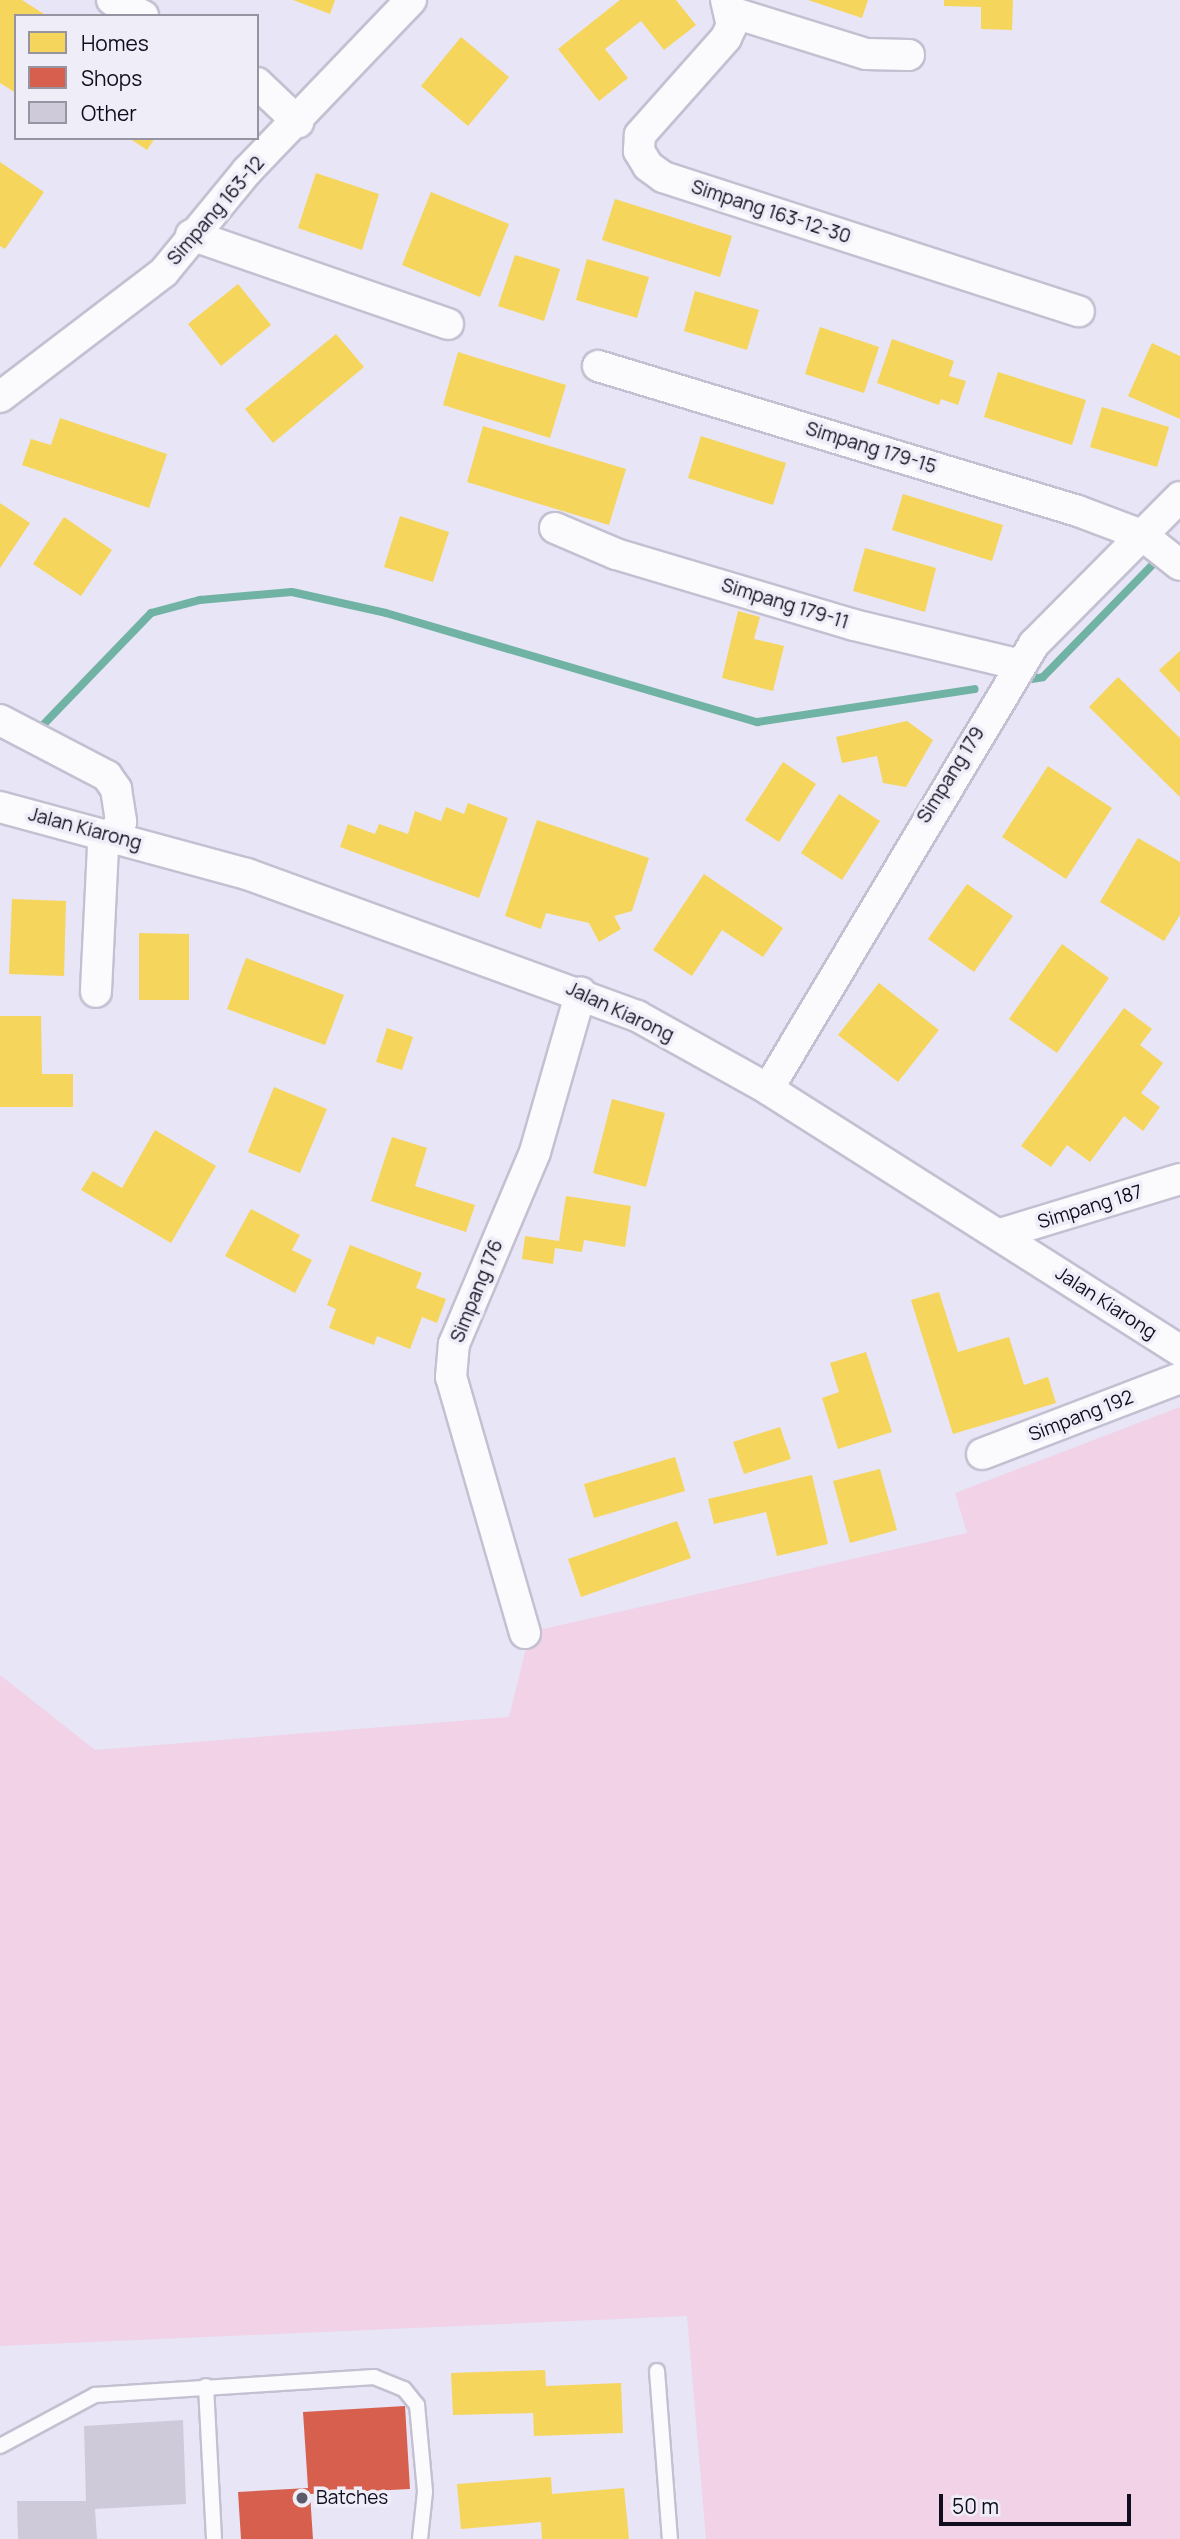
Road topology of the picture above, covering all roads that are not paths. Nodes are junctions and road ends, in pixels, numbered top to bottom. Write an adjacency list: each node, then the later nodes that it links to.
1 (112, 0): 4 (street)
2 (411, 0): 7 (street, Simpang 163-12)
3 (728, 6): 5 (street, Simpang 163-12-30); 9 (street, Simpang 163-12-30)
4 (140, 14)
5 (909, 55)
6 (259, 85): 7 (street)
7 (298, 122): 8 (street, Simpang 163-12)
8 (191, 235): 10 (street); 12 (street, Simpang 163-12)
9 (1079, 311)
10 (448, 324)
11 (598, 366): 15 (street, Simpang 179-15)
12 (0, 397)
13 (1180, 497): 15 (street, Simpang 179)
14 (555, 527): 17 (street, Simpang 179-11)
15 (1142, 535): 16 (street); 17 (street, Simpang 179)
16 (1180, 565)
17 (1020, 665): 23 (street, Simpang 179)
18 (0, 720): 20 (street)
19 (0, 807): 20 (street, Jalan Kiarong)
20 (113, 836): 21 (street); 22 (street, Jalan Kiarong)
21 (96, 992)
22 (581, 992): 23 (street, Jalan Kiarong); 29 (street, Simpang 176)
23 (768, 1088): 25 (street, Jalan Kiarong)
24 (1180, 1179): 25 (street, Simpang 187)
25 (1000, 1234): 26 (street, Jalan Kiarong)
26 (1180, 1350)
27 (1180, 1378): 28 (street, Simpang 192)
28 (982, 1454)
29 (525, 1633)
30 (657, 2371): 35 (lane)
31 (206, 2386): 32 (lane); 33 (lane); 34 (lane)
32 (0, 2446)
33 (214, 2539)
34 (420, 2539)
35 (670, 2539)

